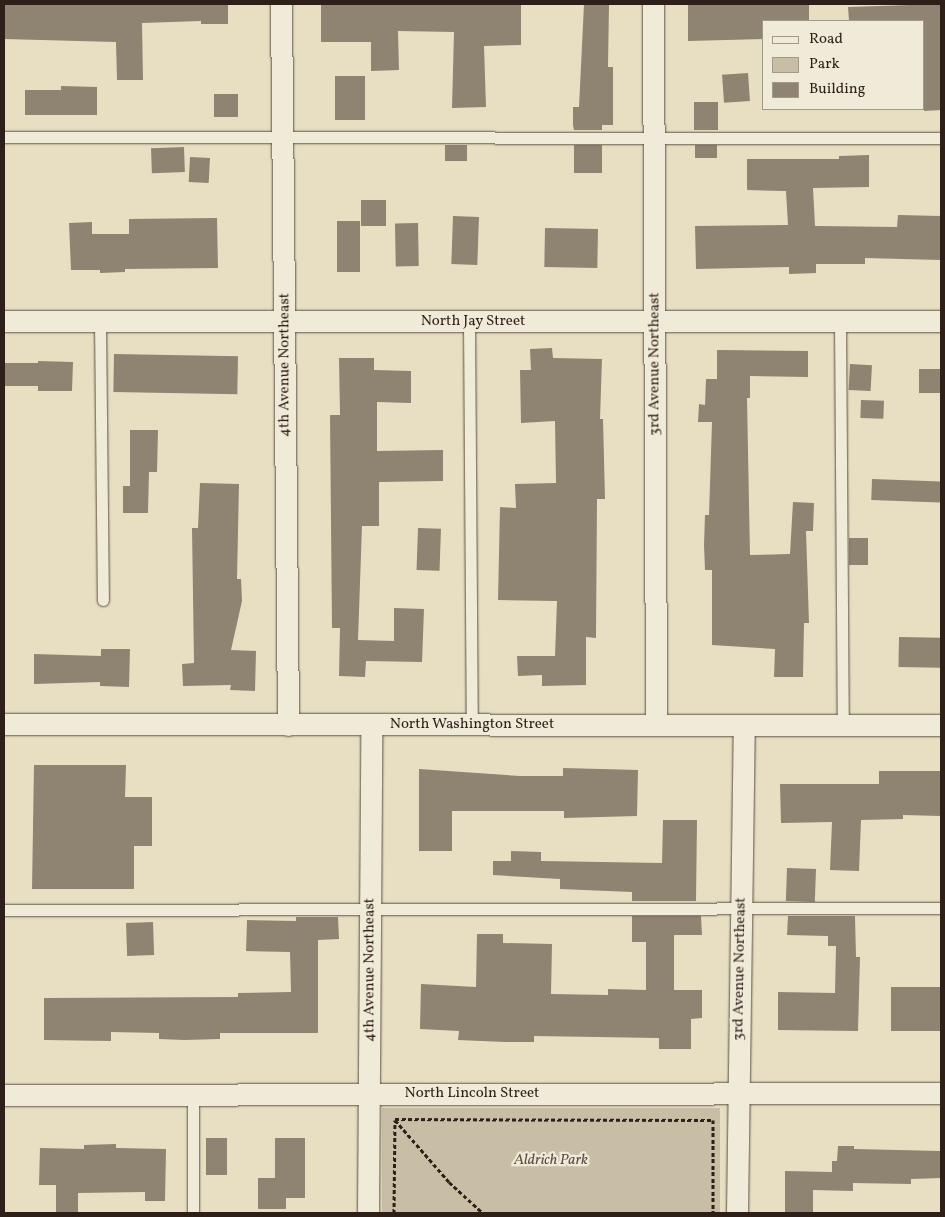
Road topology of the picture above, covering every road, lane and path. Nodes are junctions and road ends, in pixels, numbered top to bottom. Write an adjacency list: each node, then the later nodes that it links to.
1 (281, 4): 4 (street, 4th Avenue Northeast)
2 (653, 4): 5 (street, 3rd Avenue Northeast)
3 (4, 138): 4 (lane)
4 (283, 138): 5 (lane); 12 (street, 4th Avenue Northeast)
5 (653, 138): 6 (lane); 10 (street, 3rd Avenue Northeast)
6 (941, 138)
7 (840, 320): 10 (street, North Jay Street); 11 (street, North Jay Street); 17 (lane)
8 (4, 321): 9 (street, North Jay Street)
9 (100, 321): 12 (street, North Jay Street); 14 (lane)
10 (655, 321): 13 (street, North Jay Street); 20 (street, 3rd Avenue Northeast)
11 (941, 321)
12 (285, 322): 13 (street, North Jay Street); 18 (street, 4th Avenue Northeast)
13 (469, 322): 19 (lane)
14 (103, 600)
15 (4, 724): 18 (street, North Washington Street)
16 (744, 724): 17 (street, North Washington Street); 20 (street, North Washington Street); 24 (street, 3rd Avenue Northeast)
17 (843, 724): 21 (street, North Washington Street)
18 (288, 725): 22 (street, North Washington Street)
19 (472, 725): 20 (street, North Washington Street); 22 (street, North Washington Street)
20 (656, 725)
21 (941, 725)
22 (371, 726): 23 (street, 4th Avenue Northeast)
23 (370, 907): 24 (lane); 26 (lane); 28 (street, 4th Avenue Northeast)
24 (741, 907): 25 (lane); 29 (street, 3rd Avenue Northeast)
25 (941, 908)
26 (4, 910)
27 (941, 1093): 29 (street, North Lincoln Street)
28 (369, 1094): 29 (street, North Lincoln Street); 31 (street, North Lincoln Street); 34 (street, 4th Avenue Northeast)
29 (738, 1094): 38 (street, 3rd Avenue Northeast)
30 (4, 1095): 31 (street, North Lincoln Street)
31 (193, 1095): 33 (lane)
32 (395, 1119): 35 (path); 36 (path); 37 (path)
33 (193, 1213)
34 (368, 1213)
35 (394, 1213)
36 (483, 1213)
37 (713, 1213)
38 (737, 1213)

